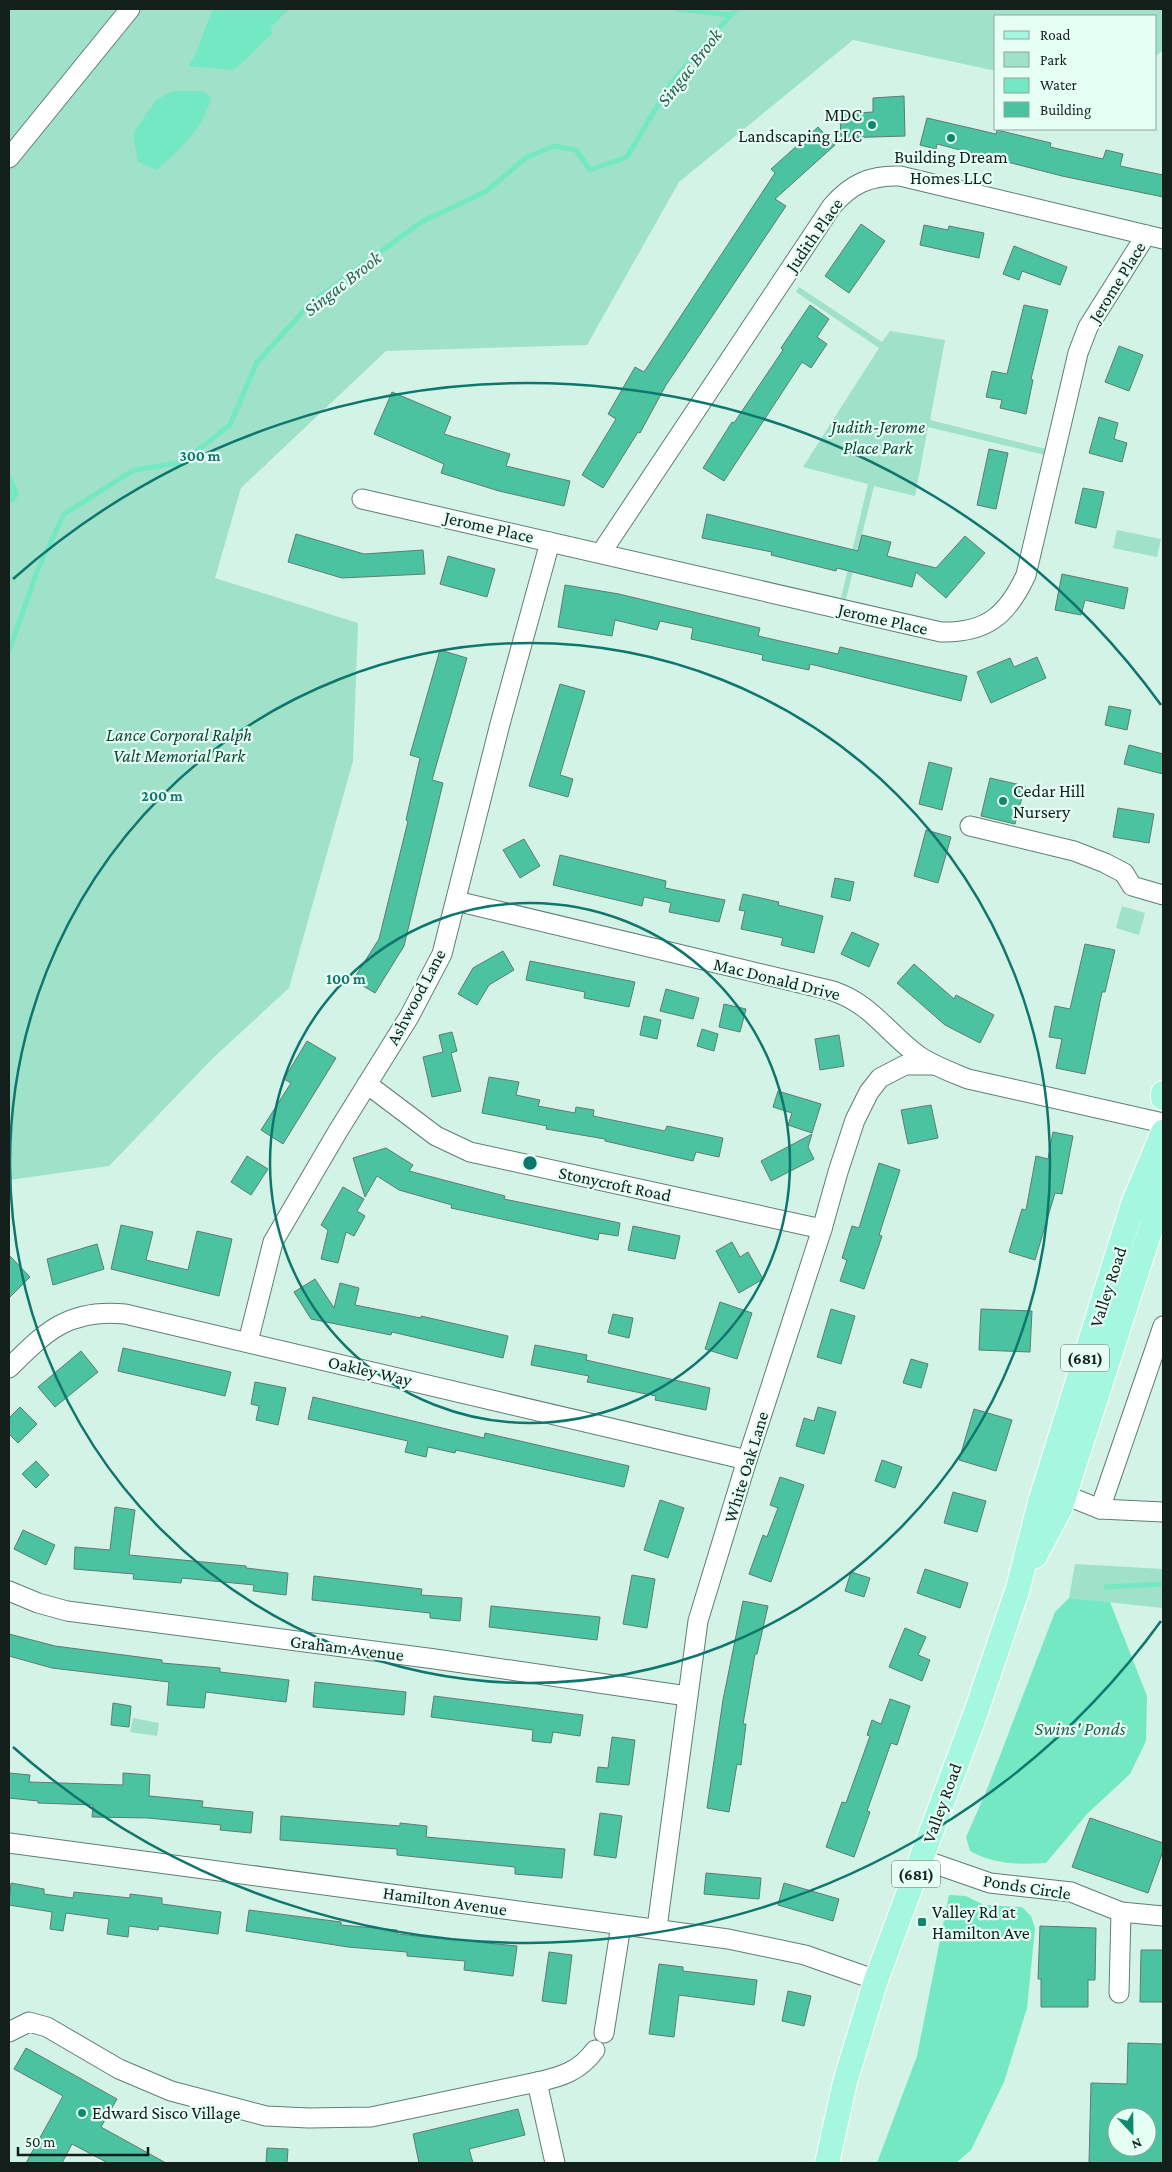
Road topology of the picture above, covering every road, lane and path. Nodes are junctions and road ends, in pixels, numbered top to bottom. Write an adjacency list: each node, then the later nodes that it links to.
1 (130, 9): 2 (street)
2 (9, 158)
3 (1155, 237): 6 (street, Judith Place); 6 (street, Jerome Place)
4 (362, 499): 5 (street, Jerome Place)
5 (550, 542): 6 (street, Jerome Place); 9 (street, Ashwood Lane)
6 (601, 553)
7 (970, 826): 8 (street)
8 (1163, 895)
9 (456, 901): 10 (street, Mac Donald Drive); 11 (street, Ashwood Lane)
10 (934, 1065): 14 (street, Mac Donald Drive); 18 (street, White Oak Lane)
11 (367, 1084): 18 (street, Stonycroft Road); 20 (street, Ashwood Lane)
12 (1163, 1093): 13 (main road)
13 (1163, 1098)
14 (1163, 1122)
15 (1163, 1132): 26 (main road, Valley Road / (681))
16 (1163, 1142): 17 (main road, Valley Road / (681))
17 (1157, 1227): 23 (main road, Valley Road / (681))
18 (822, 1229): 22 (street, White Oak Lane)
19 (1163, 1326): 24 (street)
20 (248, 1342): 21 (street, Oakley Way); 22 (street, Oakley Way)
21 (9, 1368)
22 (747, 1460): 28 (street, White Oak Lane)
23 (1065, 1495): 24 (street); 26 (main road, Valley Road / (681))
24 (1100, 1509): 25 (street)
25 (1163, 1512)
26 (1018, 1588): 30 (main road, Valley Road / (681))
27 (9, 1591): 28 (street, Graham Avenue)
28 (687, 1696): 34 (street, White Oak Lane)
29 (9, 1843): 33 (street, Hamilton Avenue)
30 (921, 1859): 31 (street, Ponds Circle); 35 (main road, Valley Road / (681))
31 (1121, 1912): 32 (street, Ponds Circle); 36 (street)
32 (1163, 1916)
33 (621, 1925): 34 (street, Hamilton Avenue); 38 (street)
34 (657, 1928): 35 (street, Hamilton Avenue)
35 (876, 1980): 42 (main road, Valley Road / (681))
36 (1119, 1993)
37 (9, 2032): 40 (street)
38 (604, 2033)
39 (595, 2050): 40 (street)
40 (536, 2082): 41 (street)
41 (555, 2163)
42 (827, 2163)

